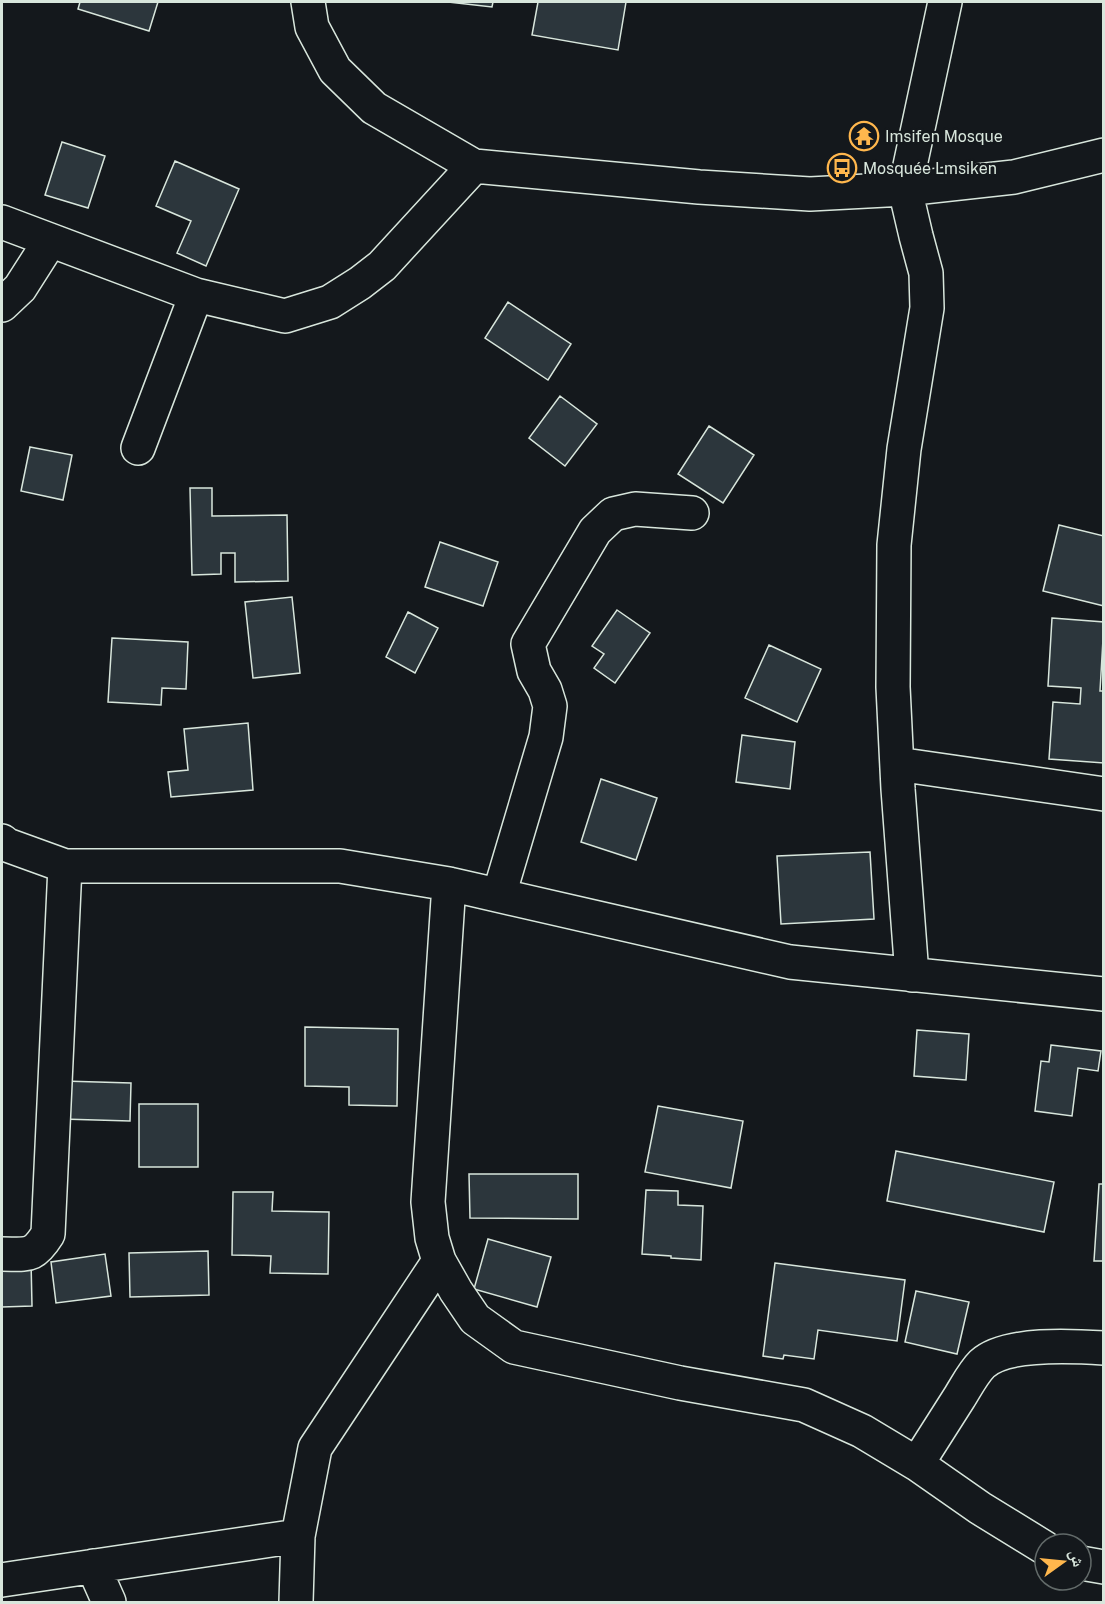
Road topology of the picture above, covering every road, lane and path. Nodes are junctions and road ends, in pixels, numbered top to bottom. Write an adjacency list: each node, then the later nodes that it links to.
1 (308, 2): 4 (street)
2 (945, 2): 5 (street)
3 (1104, 155): 5 (street)
4 (474, 166): 5 (street); 8 (street)
5 (905, 189): 12 (street)
6 (2, 222): 7 (street)
7 (50, 241): 8 (street); 9 (street)
8 (196, 295): 10 (street)
9 (2, 305)
10 (138, 448)
11 (692, 513): 17 (street)
12 (897, 764): 13 (street); 18 (street)
13 (1104, 794)
14 (2, 841): 15 (street)
15 (65, 866): 16 (street); 20 (street)
16 (449, 884): 17 (street); 21 (street)
17 (499, 896): 18 (street)
18 (912, 975): 19 (street)
19 (1104, 994)
20 (2, 1254)
21 (439, 1261): 23 (street); 24 (street)
22 (1104, 1348): 23 (street)
23 (916, 1464): 25 (street)
24 (298, 1536): 26 (street); 29 (street)
25 (1033, 1541)
26 (93, 1566): 27 (street); 28 (street)
27 (2, 1580)
28 (109, 1602)
29 (296, 1602)

